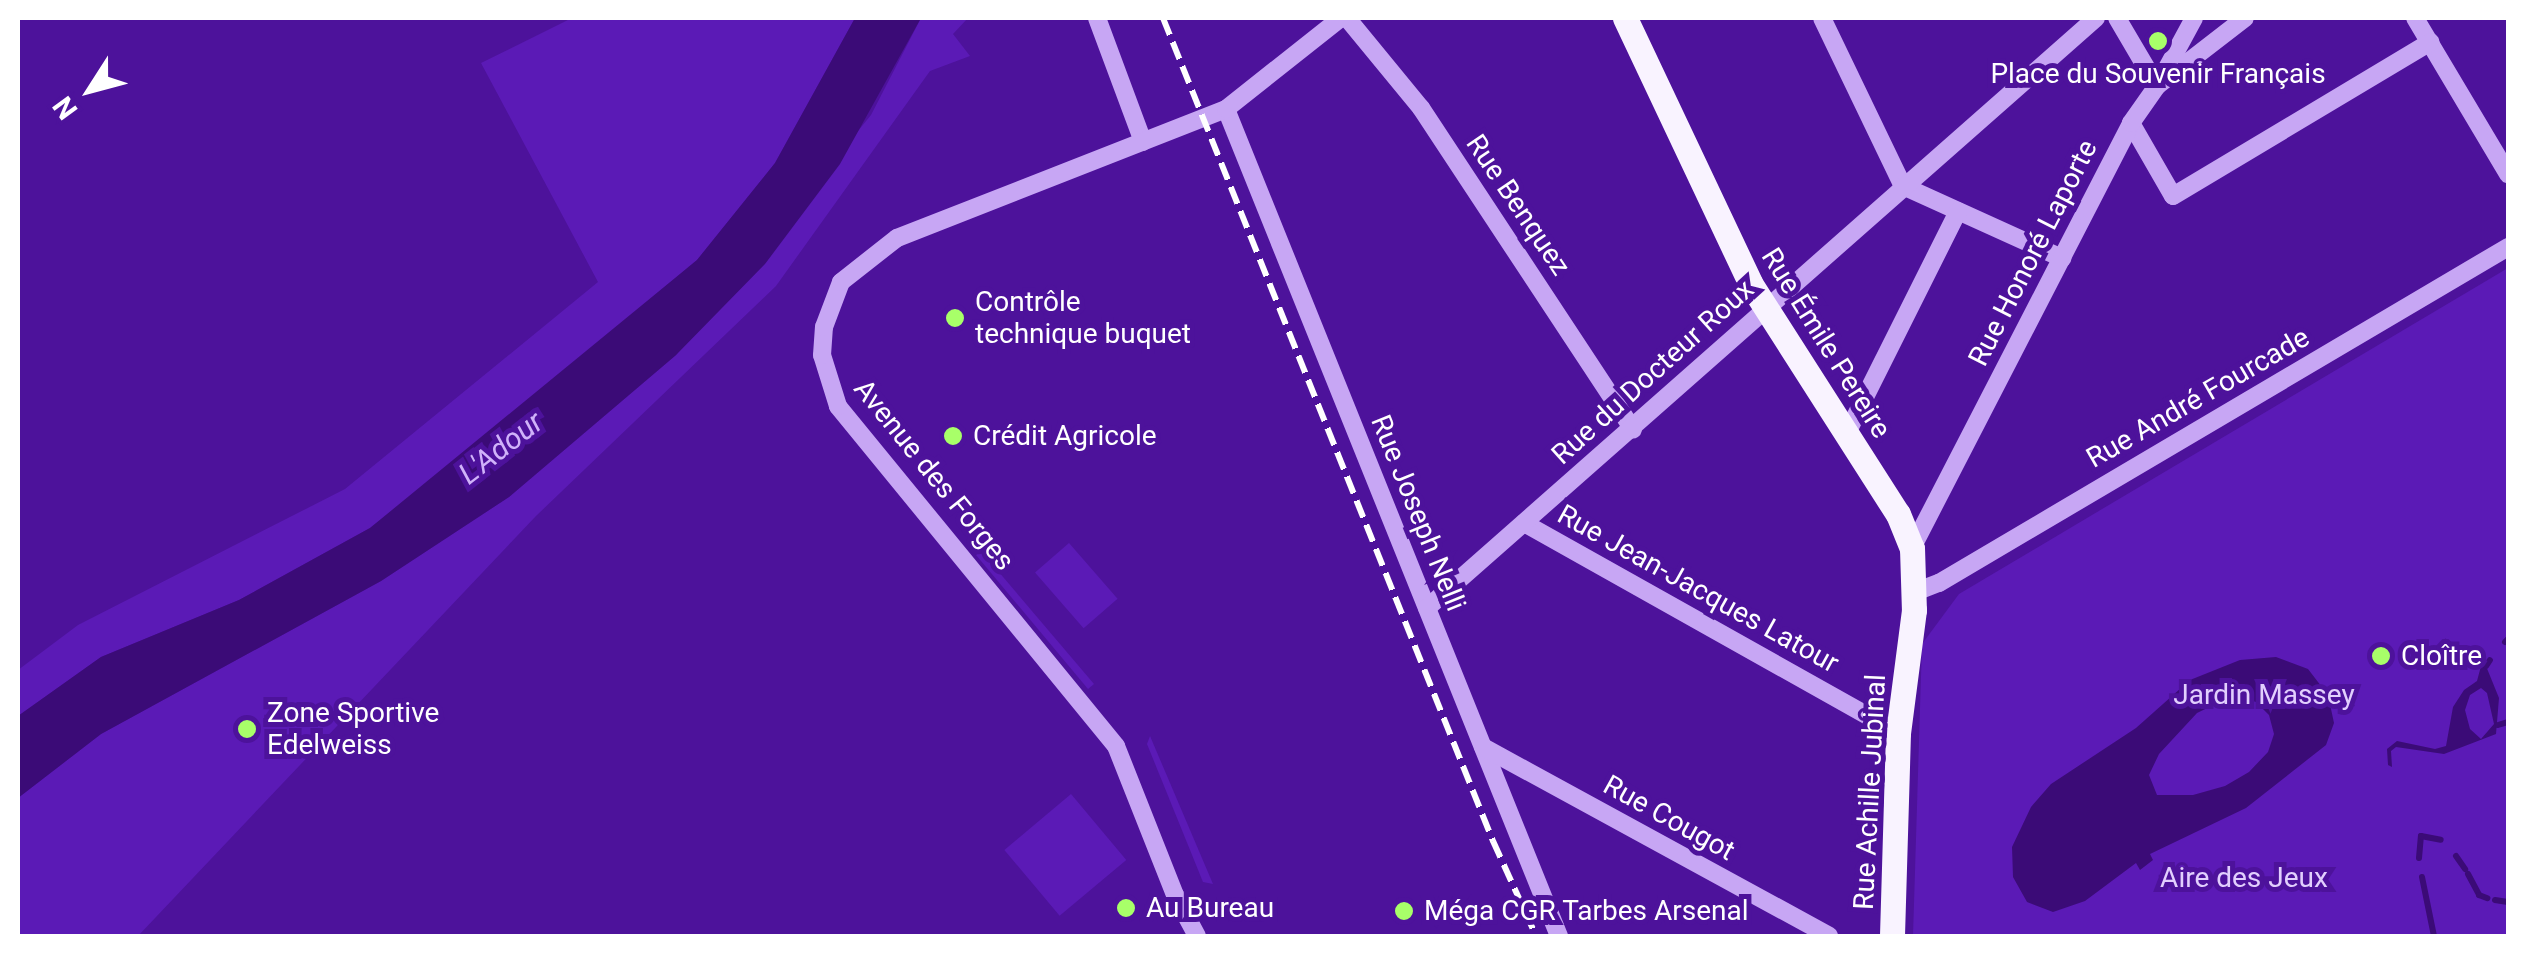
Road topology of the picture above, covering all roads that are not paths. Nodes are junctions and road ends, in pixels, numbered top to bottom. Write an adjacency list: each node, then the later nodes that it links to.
1 (1097, 18): 14 (street)
2 (1344, 18): 12 (street, Avenue des Forges); 21 (street, Rue Benquez)
3 (1624, 18): 20 (main road, Rue Émile Pereire)
4 (1822, 18): 16 (street)
5 (2096, 18): 16 (street, Rue du Docteur Roux)
6 (2117, 18): 11 (street)
7 (2194, 18): 11 (street)
8 (2245, 18): 11 (street, Rue Honoré Laporte)
9 (2415, 18): 10 (street)
10 (2430, 42): 13 (street); 15 (street)
11 (2157, 86): 13 (street, Rue Honoré Laporte)
12 (1226, 109): 14 (street, Avenue des Forges); 26 (street, Rue Joseph Nelli)
13 (2131, 123): 19 (street, Rue Honoré Laporte)
14 (1143, 142): 29 (street, Avenue des Forges)
15 (2508, 174)
16 (1902, 186): 17 (street); 20 (street, Rue du Docteur Roux)
17 (1958, 211): 19 (street); 22 (street)
18 (2508, 247): 25 (street, Rue André Fourcade)
19 (2062, 258): 24 (street, Rue Honoré Laporte)
20 (1765, 307): 21 (street, Rue du Docteur Roux); 22 (main road, Rue Émile Pereire)
21 (1634, 429): 23 (street, Rue du Docteur Roux)
22 (1847, 433): 24 (main road, Rue Émile Pereire)
23 (1524, 523): 26 (street, Rue du Docteur Roux); 27 (street, Rue Jean-Jacques Latour)
24 (1912, 548): 25 (main road, Rue Émile Pereire)
25 (1914, 592): 27 (main road, Rue Achille Jubinal)
26 (1427, 608): 28 (street, Rue Joseph Nelli)
27 (1898, 733): 32 (main road, Rue Achille Jubinal)
28 (1483, 747): 30 (street, Rue Joseph Nelli); 31 (street, Rue Cougot)
29 (1195, 936)
30 (1559, 936)
31 (1829, 936)
32 (1892, 936)

